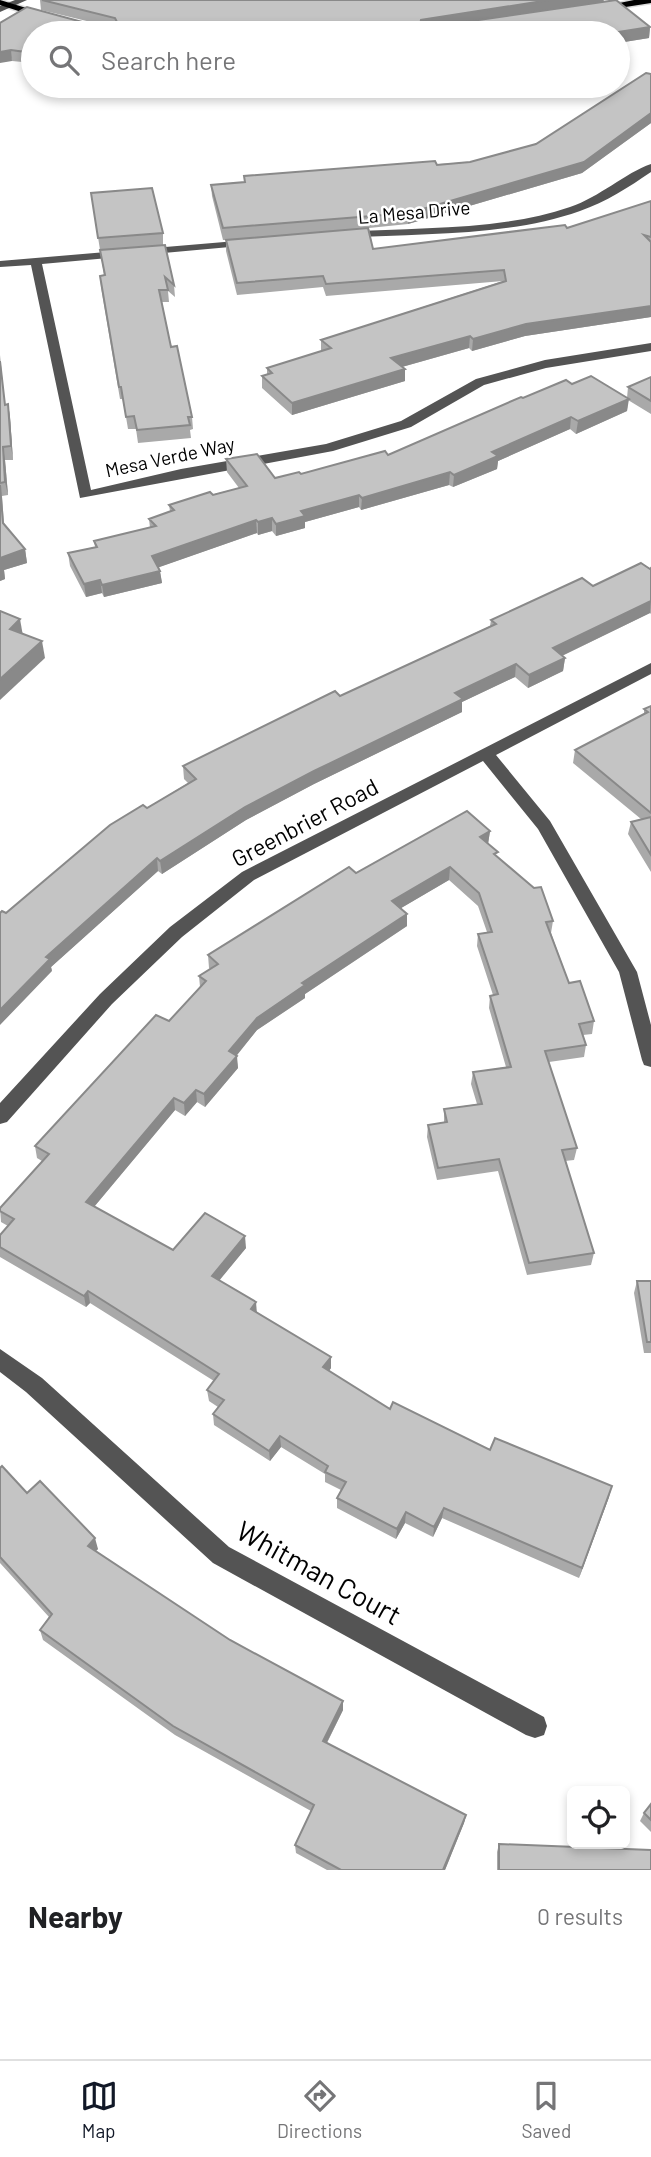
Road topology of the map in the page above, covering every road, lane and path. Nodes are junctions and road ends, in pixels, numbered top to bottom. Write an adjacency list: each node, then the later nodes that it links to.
1 (23, 0): 3 (street)
2 (651, 0): 4 (main road)
3 (3, 6): 5 (main road)
4 (586, 10)
5 (59, 21)
6 (651, 167): 7 (street, La Mesa Drive)
7 (326, 237)
8 (257, 243): 9 (street)
9 (36, 261): 10 (street); 11 (street, Mesa Verde Way)
10 (0, 264)
11 (651, 347)
12 (651, 668): 13 (street, Greenbrier Road)
13 (486, 755): 14 (street); 15 (street, Greenbrier Road)
14 (651, 1060)
15 (0, 1116)
16 (0, 1359): 17 (street, Whitman Court)
17 (535, 1726)

